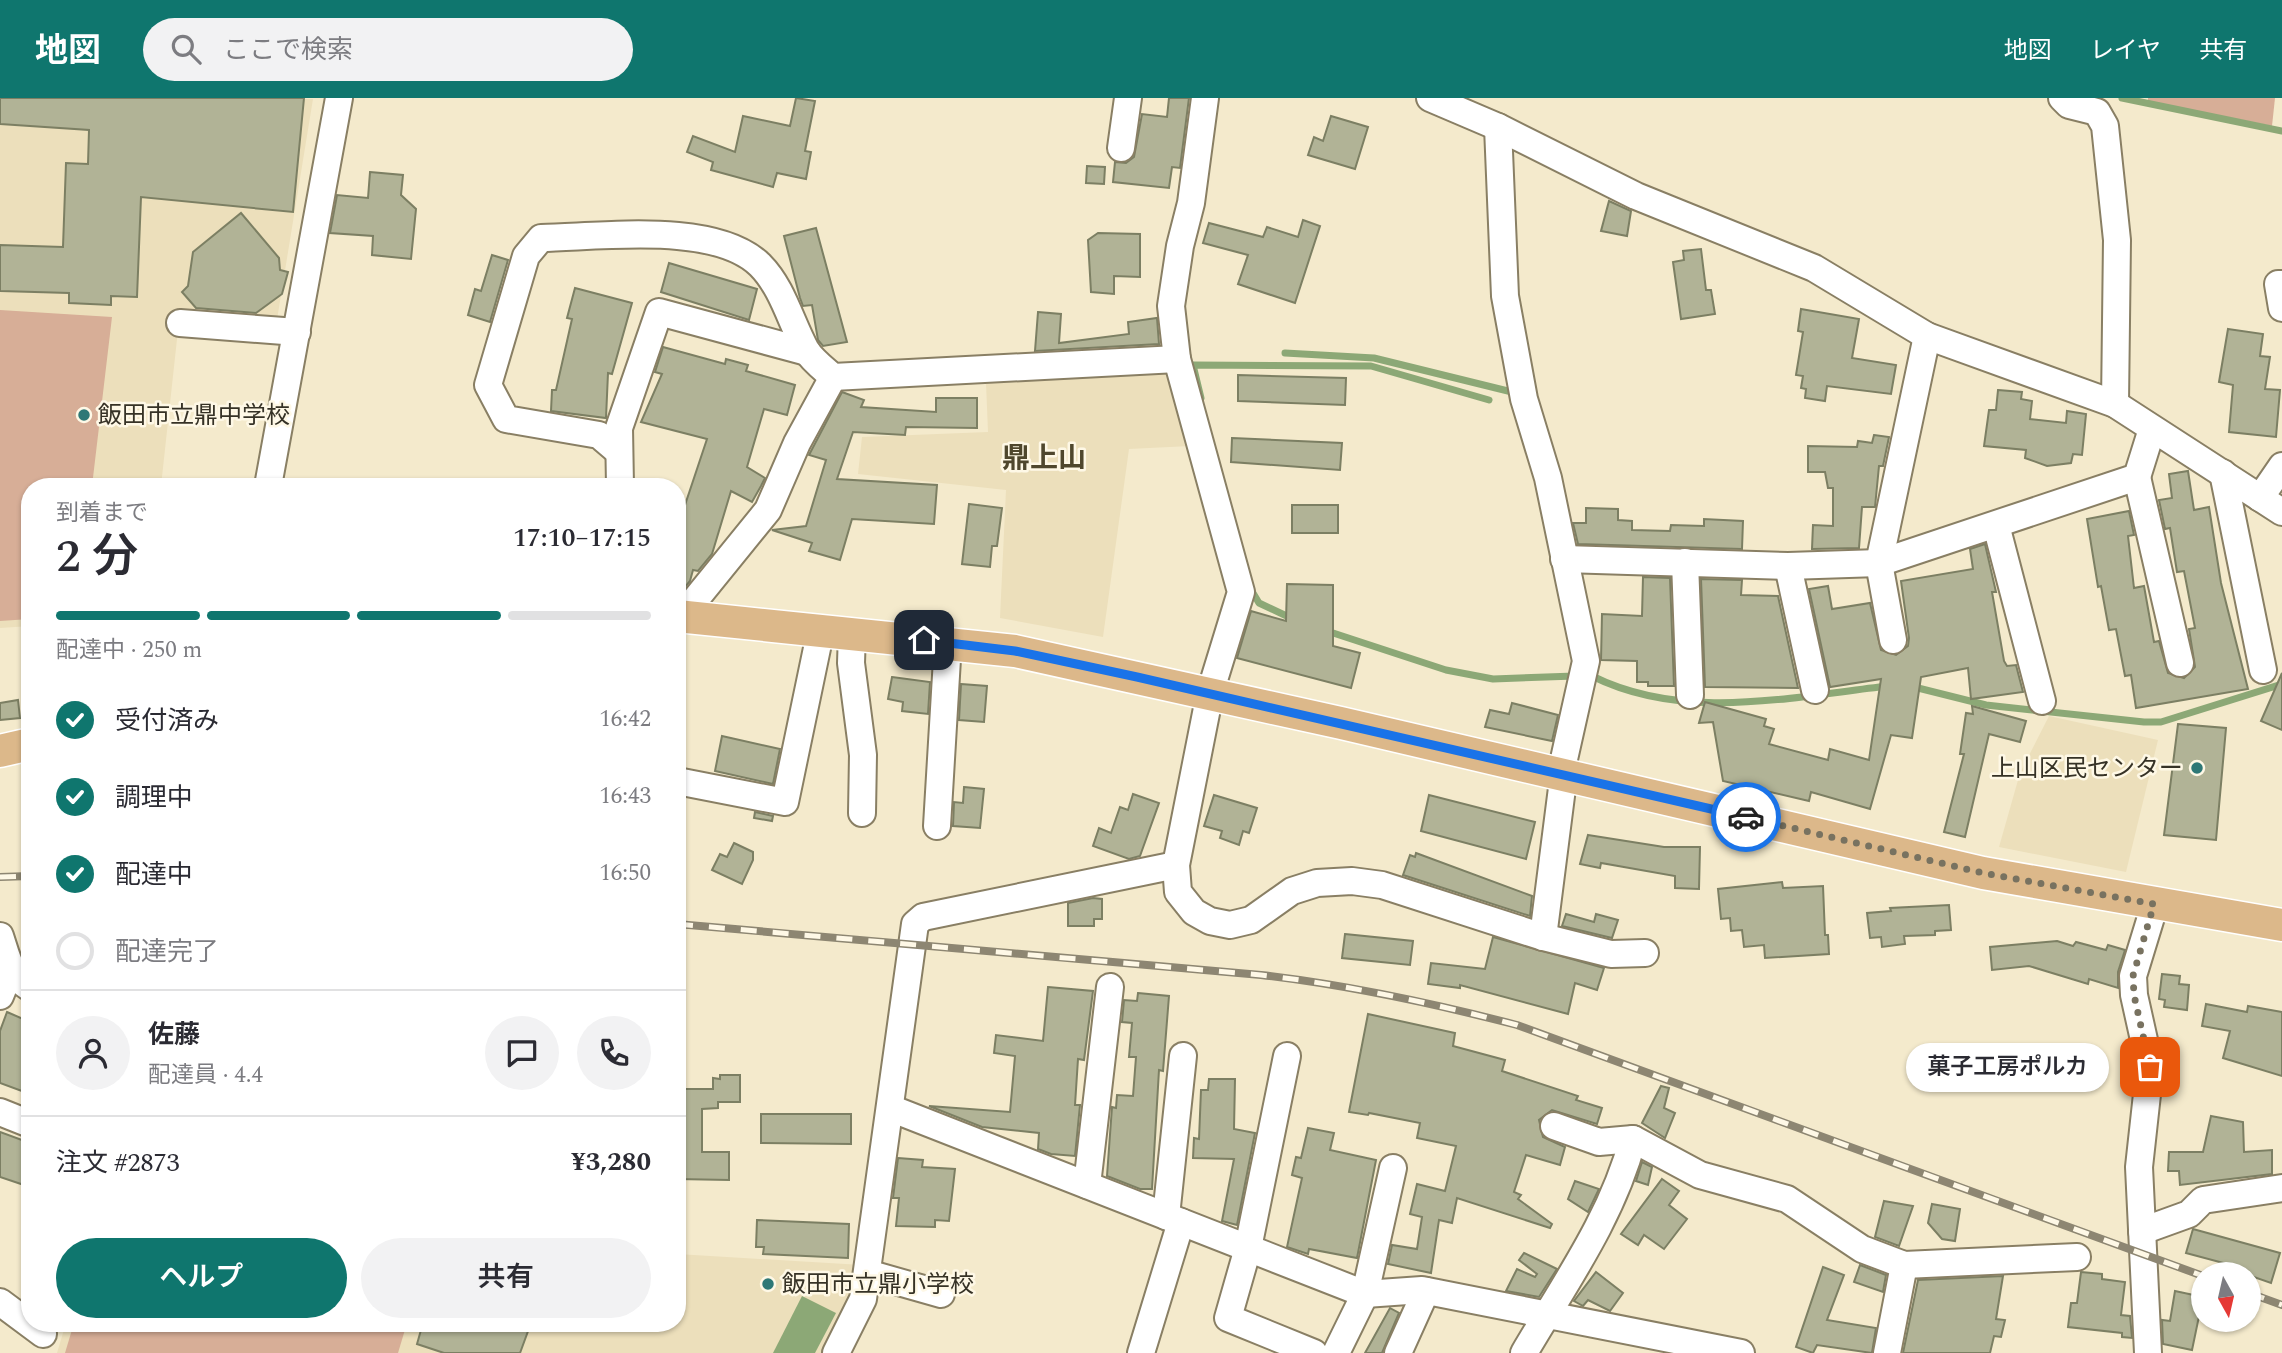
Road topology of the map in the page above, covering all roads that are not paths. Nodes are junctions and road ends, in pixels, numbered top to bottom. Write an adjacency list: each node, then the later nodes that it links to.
1 (339, 98): 11 (street)
2 (1128, 98): 7 (street)
3 (1205, 98): 14 (street)
4 (1430, 98): 6 (street)
5 (2062, 98): 16 (street)
6 (1497, 127): 12 (street); 26 (street)
7 (1121, 148)
8 (2282, 284): 9 (street)
9 (2282, 307)
10 (180, 323): 11 (street)
11 (297, 332): 22 (street)
12 (1927, 336): 16 (street); 28 (street)
13 (807, 352): 15 (street); 18 (street); 18 (street)
14 (1177, 359): 15 (street); 39 (street)
15 (833, 377): 30 (street)
16 (2115, 404): 17 (street)
17 (2152, 429): 20 (street); 21 (street)
18 (619, 452): 23 (street)
19 (2282, 466): 24 (street)
20 (2223, 473): 24 (street); 37 (street)
21 (2137, 477): 25 (street); 36 (street)
22 (270, 478)
23 (620, 478)
24 (2271, 505)
25 (1996, 525): 28 (street); 41 (street)
26 (1564, 559): 27 (street); 45 (street)
27 (1685, 562): 29 (street); 40 (street)
28 (1880, 563): 29 (street); 34 (street)
29 (1788, 566): 38 (street)
30 (686, 608)
31 (686, 617): 32 (main road)
32 (821, 629): 33 (main road); 44 (street)
33 (852, 632): 35 (main road); 46 (street)
34 (1893, 640)
35 (948, 642): 39 (main road); 47 (street)
36 (2180, 663)
37 (2263, 670)
38 (1815, 690)
39 (1210, 693): 45 (main road); 48 (street)
40 (1690, 695)
41 (2042, 701)
42 (21, 746): 43 (main road)
43 (0, 751)
44 (686, 783)
45 (1561, 783): 49 (main road); 52 (street)
46 (862, 813)
47 (937, 826)
48 (1176, 865): 52 (street); 60 (street)
49 (2154, 904): 50 (main road); 69 (street)
50 (2282, 925)
51 (0, 936): 54 (street)
52 (1543, 937): 53 (street)
53 (1645, 954)
54 (11, 969): 55 (street); 57 (street)
55 (21, 983)
56 (1110, 987): 66 (street)
57 (0, 996)
58 (1184, 1056): 68 (street)
59 (1287, 1056): 70 (street)
60 (890, 1108): 66 (street); 73 (street)
61 (0, 1112): 62 (street)
62 (21, 1120)
63 (1554, 1126): 64 (street)
64 (1633, 1139): 72 (street); 78 (street)
65 (1393, 1168): 76 (street)
66 (1087, 1185): 68 (street)
67 (2282, 1188): 69 (street)
68 (1174, 1219): 70 (street); 81 (street)
69 (2142, 1231): 88 (street)
70 (1248, 1248): 76 (street); 82 (street)
71 (2077, 1257): 72 (street)
72 (1904, 1265): 87 (street)
73 (867, 1273): 75 (street); 80 (street)
74 (1426, 1292): 76 (street); 78 (street); 84 (street)
75 (941, 1294)
76 (1364, 1294): 83 (street)
77 (0, 1302): 79 (street)
78 (1548, 1313): 85 (street); 86 (street)
79 (21, 1320)
80 (836, 1353)
81 (1141, 1353)
82 (1314, 1353)
83 (1336, 1353)
84 (1398, 1353)
85 (1524, 1353)
86 (1741, 1353)
87 (1887, 1353)
88 (2148, 1353)

